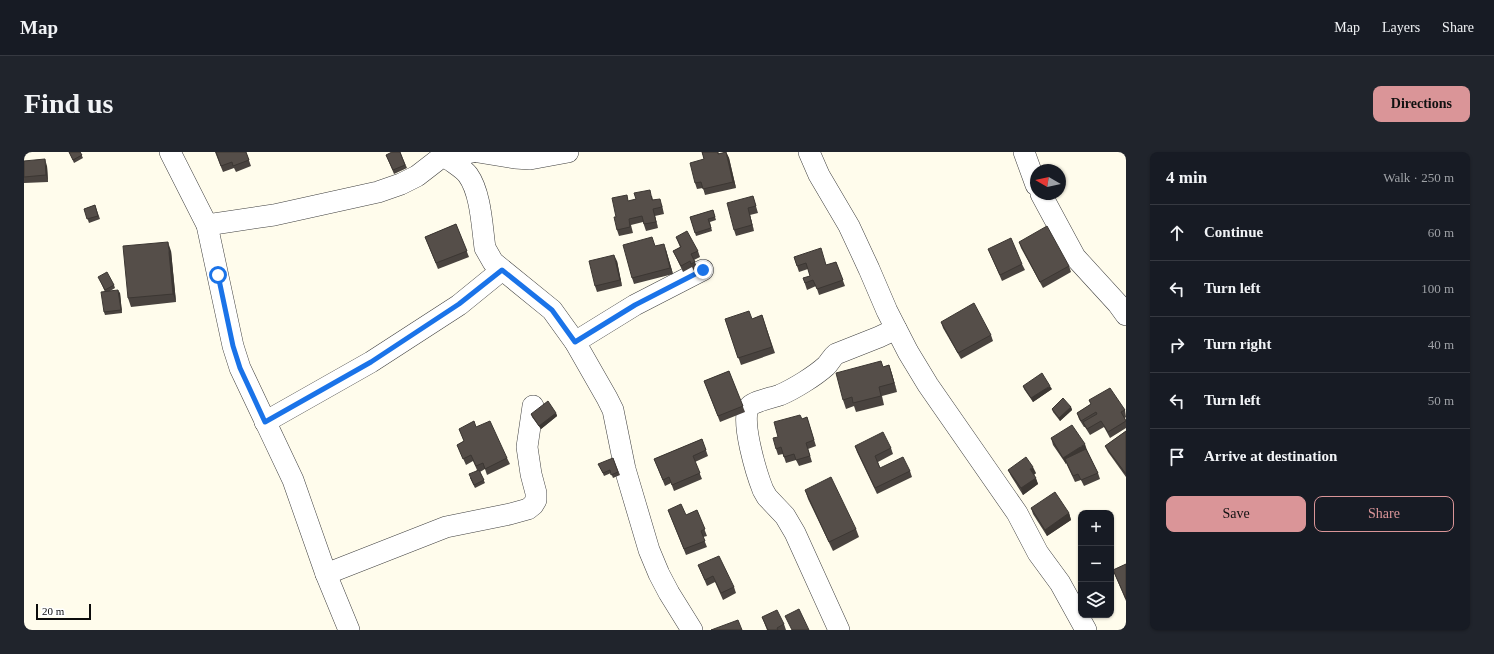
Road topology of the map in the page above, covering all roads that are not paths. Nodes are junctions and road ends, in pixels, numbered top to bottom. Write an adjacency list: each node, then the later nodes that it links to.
1 (170, 152): 10 (street)
2 (472, 152): 7 (street)
3 (478, 152): 4 (street)
4 (568, 152)
5 (809, 152): 14 (street)
6 (1024, 152): 8 (street)
7 (446, 157): 10 (street); 11 (street)
8 (1030, 168)
9 (1044, 200): 13 (street)
10 (207, 225): 17 (street)
11 (502, 270): 15 (street); 17 (street)
12 (703, 270): 15 (street)
13 (1126, 315)
14 (896, 329): 21 (street); 22 (street)
15 (575, 342): 20 (street)
16 (533, 406): 18 (street)
17 (265, 422): 18 (street)
18 (326, 574): 19 (street)
19 (349, 630)
20 (692, 630)
21 (839, 630)
22 (1086, 630)

